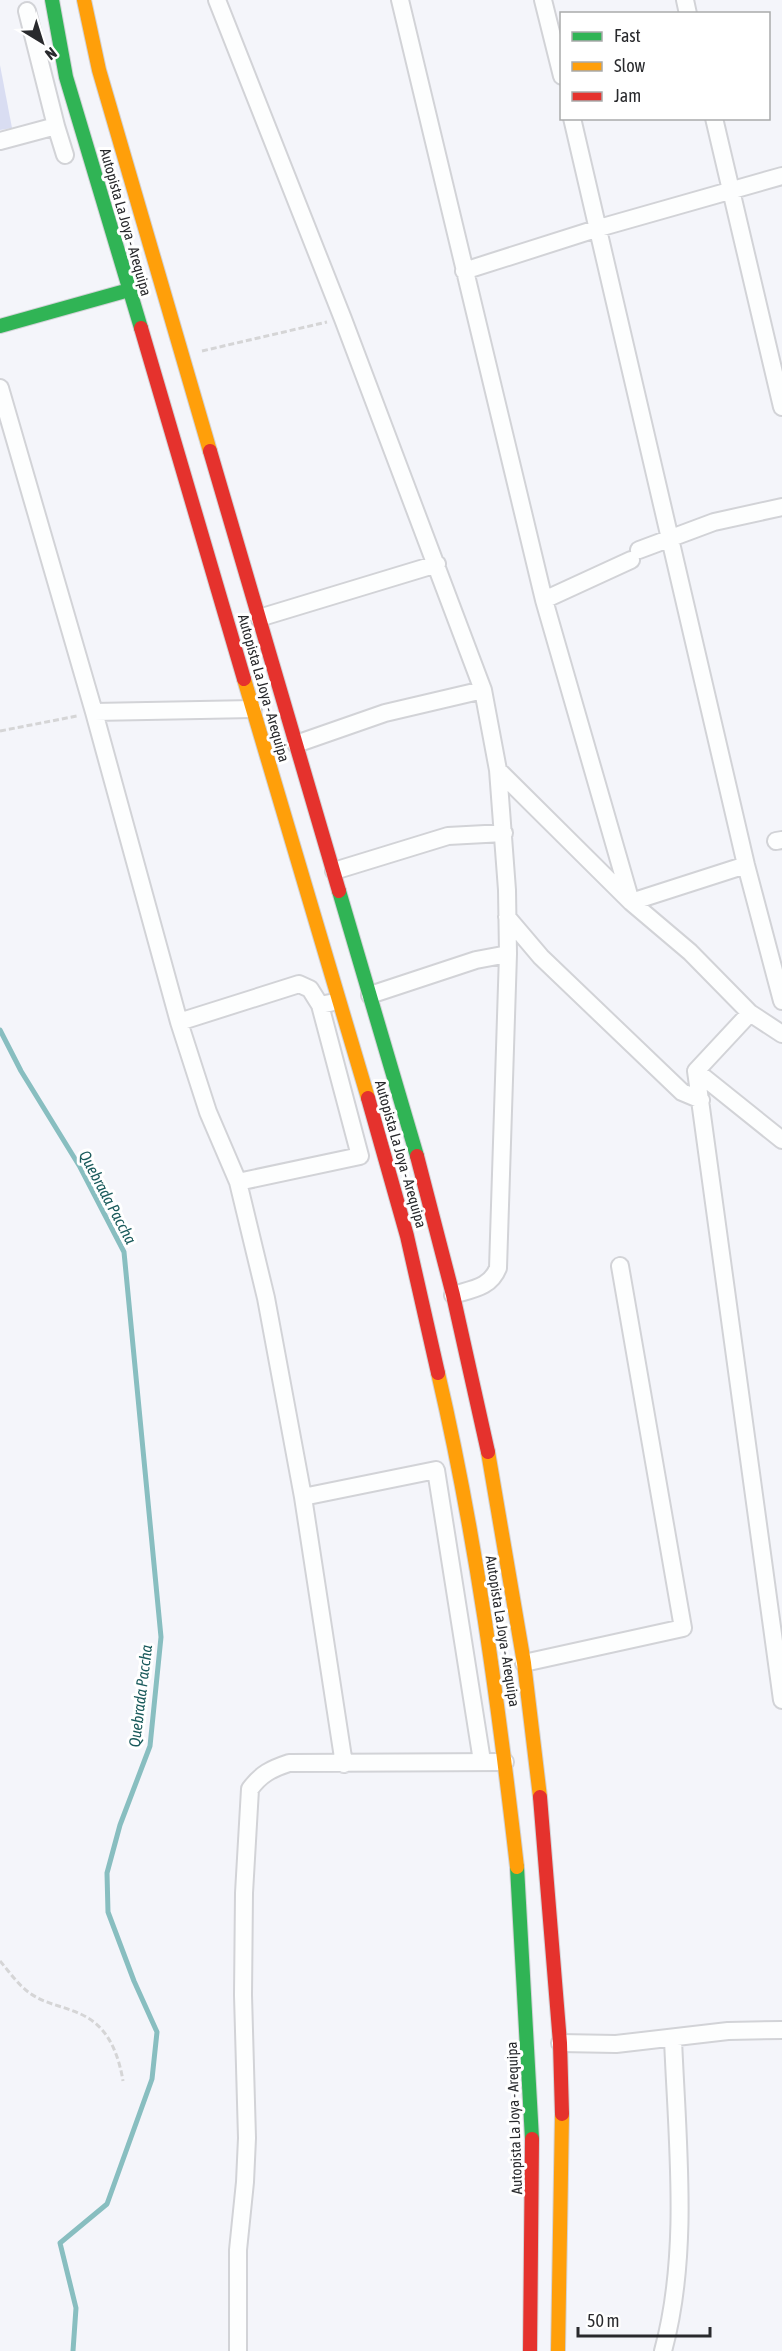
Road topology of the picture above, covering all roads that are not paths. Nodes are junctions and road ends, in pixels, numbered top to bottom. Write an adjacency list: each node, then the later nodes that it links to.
1 (52, 0): 17 (main road, Autopista La Joya - Arequipa)
2 (84, 0): 25 (main road, Autopista La Joya - Arequipa)
3 (218, 0): 23 (street)
4 (400, 0): 16 (street)
5 (543, 0): 7 (street)
6 (27, 11): 10 (street)
7 (560, 72)
8 (572, 120): 15 (street)
9 (714, 120): 14 (street)
10 (56, 126): 11 (street); 12 (street)
11 (0, 141)
12 (65, 155)
13 (782, 176): 14 (street)
14 (731, 190): 15 (street); 20 (street)
15 (599, 228): 16 (street); 22 (street)
16 (464, 271): 24 (street)
17 (129, 290): 18 (main road); 27 (main road, Autopista La Joya - Arequipa)
18 (0, 326)
19 (0, 388): 28 (street)
20 (782, 407)
21 (782, 507): 22 (street)
22 (671, 537): 24 (street); 32 (street)
23 (437, 564): 25 (street); 26 (street)
24 (544, 600): 34 (street)
25 (259, 618): 29 (main road, Autopista La Joya - Arequipa)
26 (483, 690): 29 (street); 30 (street)
27 (253, 709): 28 (street); 38 (main road, Autopista La Joya - Arequipa)
28 (94, 712): 42 (street)
29 (296, 744): 33 (main road, Autopista La Joya - Arequipa)
30 (498, 770): 31 (street); 34 (street)
31 (504, 833): 33 (street); 35 (street)
32 (746, 865): 34 (street); 39 (street)
33 (334, 871): 37 (main road, Autopista La Joya - Arequipa)
34 (631, 902): 41 (street)
35 (507, 917): 36 (street); 45 (street)
36 (508, 954): 37 (street); 49 (street)
37 (370, 995): 49 (main road, Autopista La Joya - Arequipa)
38 (340, 1001): 40 (street); 54 (main road, Autopista La Joya - Arequipa)
39 (782, 1001)
40 (320, 1005): 42 (street); 47 (street)
41 (750, 1013): 43 (street); 44 (street)
42 (179, 1022): 47 (street)
43 (782, 1034)
44 (696, 1071): 45 (street); 46 (street)
45 (701, 1100): 52 (street)
46 (782, 1140)
47 (238, 1182): 50 (street)
48 (620, 1266): 51 (street)
49 (453, 1295): 51 (main road, Autopista La Joya - Arequipa)
50 (303, 1497): 53 (street); 55 (street)
51 (524, 1663): 58 (main road, Autopista La Joya - Arequipa)
52 (782, 1700)
53 (482, 1761): 54 (street); 55 (street)
54 (506, 1762): 60 (main road, Autopista La Joya - Arequipa)
55 (344, 1764): 59 (street)
56 (782, 2030): 57 (street)
57 (673, 2039): 58 (street); 62 (street)
58 (560, 2043): 61 (main road, Autopista La Joya - Arequipa)
59 (238, 2351)
60 (530, 2351)
61 (558, 2351)
62 (663, 2351)

